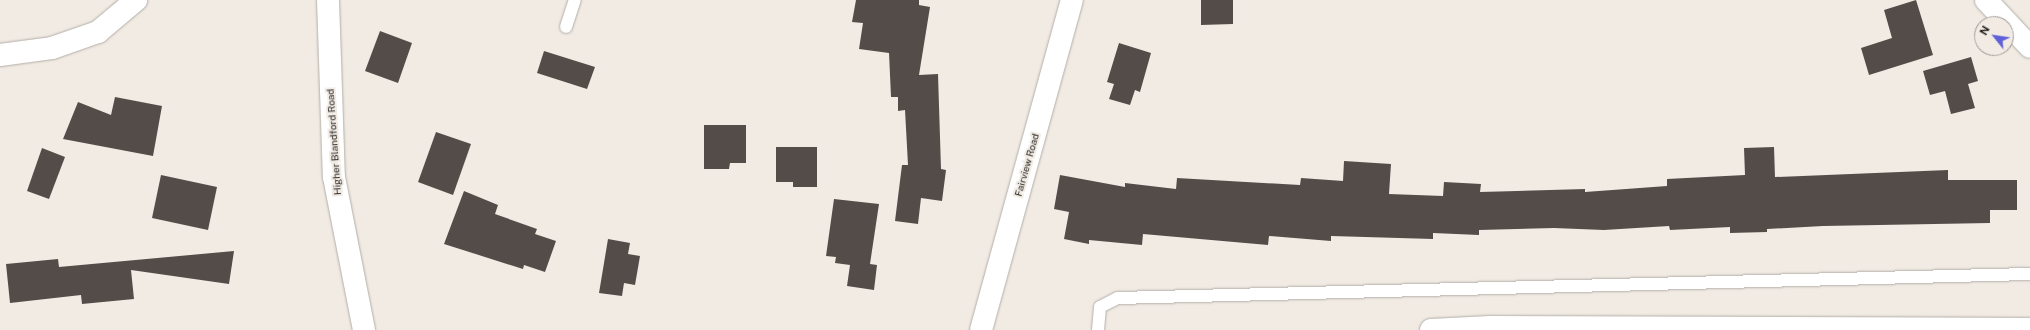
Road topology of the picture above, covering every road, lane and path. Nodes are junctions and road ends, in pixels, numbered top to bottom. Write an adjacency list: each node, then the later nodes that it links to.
1 (136, 0): 8 (street)
2 (328, 0): 11 (street, Higher Blandford Road)
3 (575, 0): 6 (lane)
4 (1072, 0): 12 (street, Fairview Road)
5 (1986, 0): 7 (street)
6 (566, 28)
7 (2030, 47)
8 (0, 55)
9 (2030, 274): 13 (lane)
10 (2030, 329): 14 (street)
11 (364, 330)
12 (981, 330)
13 (1098, 330)
14 (1431, 330)

